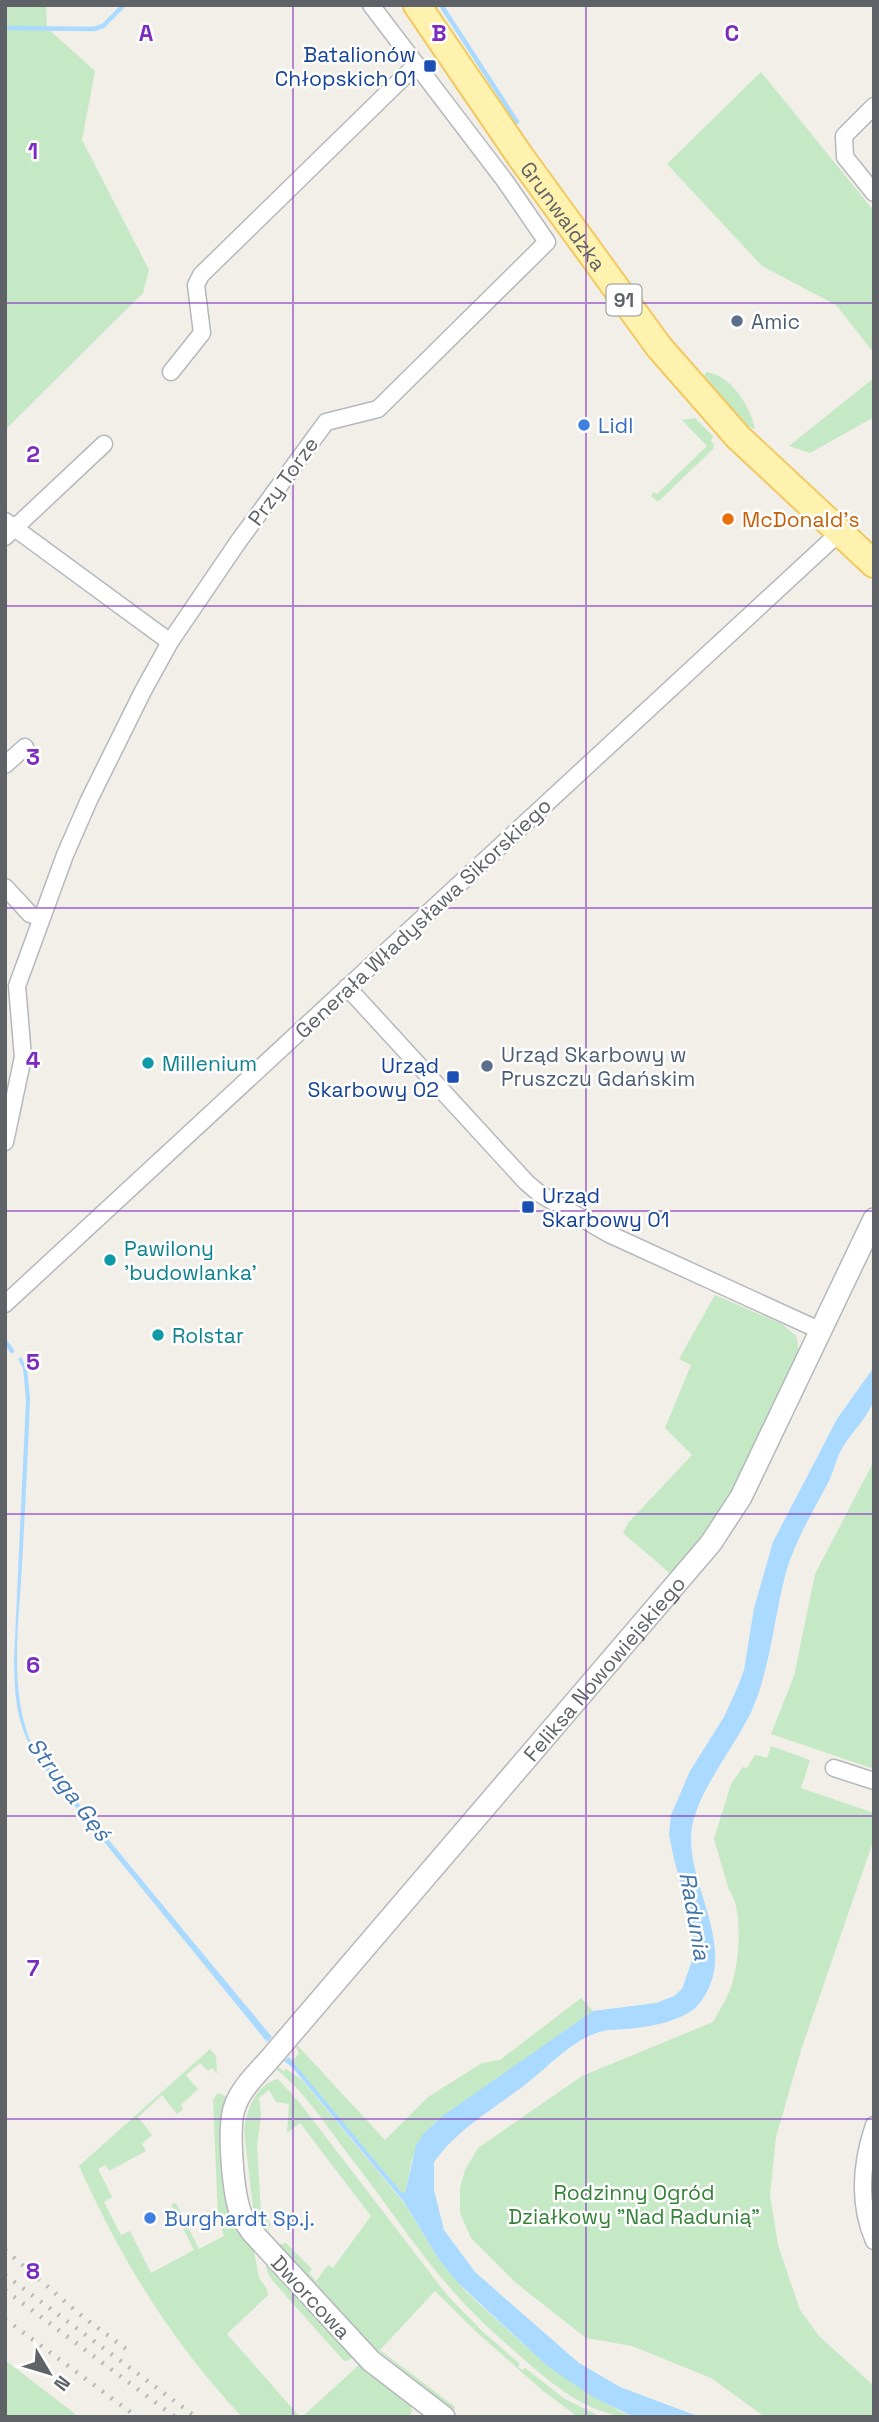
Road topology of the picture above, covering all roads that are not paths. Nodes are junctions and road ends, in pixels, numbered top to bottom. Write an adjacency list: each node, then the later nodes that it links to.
1 (372, 5): 3 (street, Grunwaldzka)
2 (417, 5): 10 (main road, Grunwaldzka / 91)
3 (416, 65): 6 (street, Grunwaldzka); 7 (street)
4 (874, 106): 5 (street)
5 (874, 193)
6 (547, 242): 12 (street, Przy Torze)
7 (171, 372)
8 (104, 444): 9 (street)
9 (8, 529): 12 (street)
10 (839, 532): 11 (main road, Grunwaldzka / 91); 17 (street, Generała Władysława Sikorskiego)
11 (874, 564)
12 (170, 642): 16 (street, Przy Torze)
13 (25, 747): 14 (street)
14 (5, 765)
15 (5, 887): 16 (street)
16 (41, 918): 18 (street, Przy Torze)
17 (347, 987): 20 (street, Generała Władysława Sikorskiego); 21 (street)
18 (5, 1142)
19 (874, 1219): 21 (street, Feliksa Nowowiejskiego)
20 (5, 1304)
21 (819, 1330): 24 (street, Feliksa Nowowiejskiego)
22 (834, 1768): 23 (street)
23 (874, 1781)
24 (261, 2070): 27 (street, Dworcowa)
25 (874, 2125): 26 (street)
26 (874, 2241)
27 (444, 2417)

